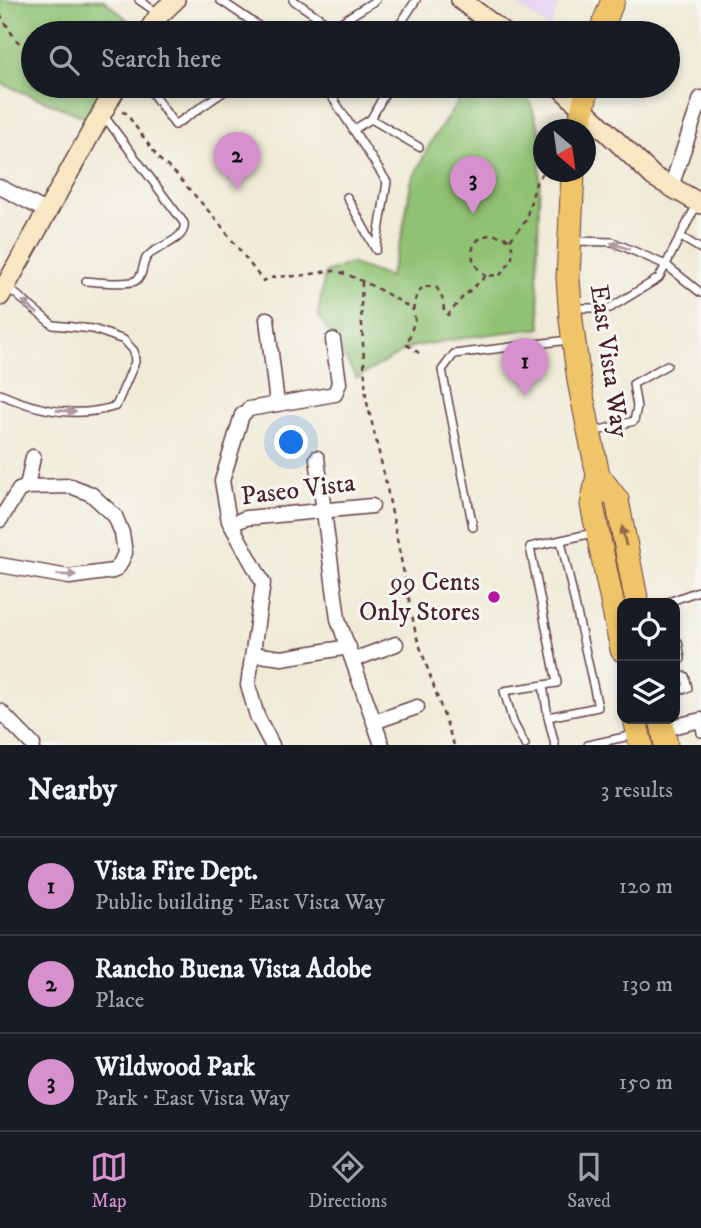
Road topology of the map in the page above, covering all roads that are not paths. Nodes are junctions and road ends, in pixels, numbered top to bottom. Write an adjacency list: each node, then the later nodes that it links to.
1 (139, 0): 9 (lane)
2 (176, 0): 9 (street)
3 (220, 0): 11 (lane)
4 (293, 0): 12 (lane)
5 (376, 0): 13 (lane)
6 (416, 0): 14 (lane)
7 (462, 0): 15 (street)
8 (613, 0): 16 (main road)
9 (159, 15): 10 (street)
10 (155, 21)
11 (251, 21)
12 (322, 21)
13 (347, 21)
14 (402, 21)
15 (489, 21)
16 (605, 21)
17 (110, 98): 25 (street)
18 (156, 98): 19 (lane)
19 (214, 98)
20 (333, 98): 28 (lane)
21 (382, 98): 26 (lane)
22 (567, 98): 27 (street)
23 (585, 98): 27 (main road)
24 (701, 98): 33 (street)
25 (103, 109): 36 (street); 41 (lane)
26 (371, 119): 28 (lane); 30 (lane)
27 (580, 119)
28 (353, 130): 34 (lane)
29 (596, 132): 33 (street)
30 (419, 147)
31 (573, 182): 38 (main road, East Vista Way)
32 (0, 187): 36 (street)
33 (671, 187): 35 (street)
34 (347, 197)
35 (700, 203): 37 (lane)
36 (46, 211): 42 (street)
37 (681, 237): 39 (lane); 40 (lane)
38 (570, 240): 40 (lane, one-way to 38); 44 (main road, East Vista Way)
39 (701, 249)
40 (666, 265): 43 (lane); 44 (lane)
41 (86, 281)
42 (3, 291): 49 (lane, one-way to 42)
43 (701, 293)
44 (570, 308): 47 (main road, East Vista Way)
45 (267, 319): 50 (street)
46 (333, 340): 50 (street)
47 (573, 340): 51 (main road, East Vista Way); 60 (lane)
48 (667, 365): 51 (lane)
49 (0, 394)
50 (277, 404): 59 (street)
51 (589, 433): 54 (main road, East Vista Way)
52 (33, 457): 55 (street)
53 (317, 458): 57 (street)
54 (598, 475): 61 (main road, East Vista Way); 65 (main road, East Vista Way, one-way to 54)
55 (27, 487): 58 (street); 63 (street, one-way to 55)
56 (372, 506): 57 (street, Paseo Vista)
57 (324, 510): 59 (street, Paseo Vista); 69 (street)
58 (0, 520)
59 (231, 524): 71 (street)
60 (473, 527)
61 (598, 532): 62 (lane); 67 (main road, East Vista Way)
62 (561, 541): 74 (lane); 78 (lane)
63 (0, 565)
64 (701, 590): 66 (lane)
65 (637, 598)
66 (679, 598)
67 (617, 625)
68 (396, 644): 69 (street)
69 (351, 653): 71 (street); 79 (street)
70 (680, 653): 72 (lane)
71 (253, 654): 83 (street)
72 (681, 659)
73 (685, 676): 75 (lane)
74 (543, 685): 78 (lane); 85 (lane)
75 (680, 689)
76 (417, 707): 79 (street)
77 (0, 711): 82 (street)
78 (548, 717): 86 (lane)
79 (374, 722): 84 (street)
80 (700, 724): 81 (street)
81 (651, 734): 87 (lane)
82 (33, 745)
83 (272, 745)
84 (380, 745)
85 (525, 745)
86 (555, 745)
87 (588, 745)

